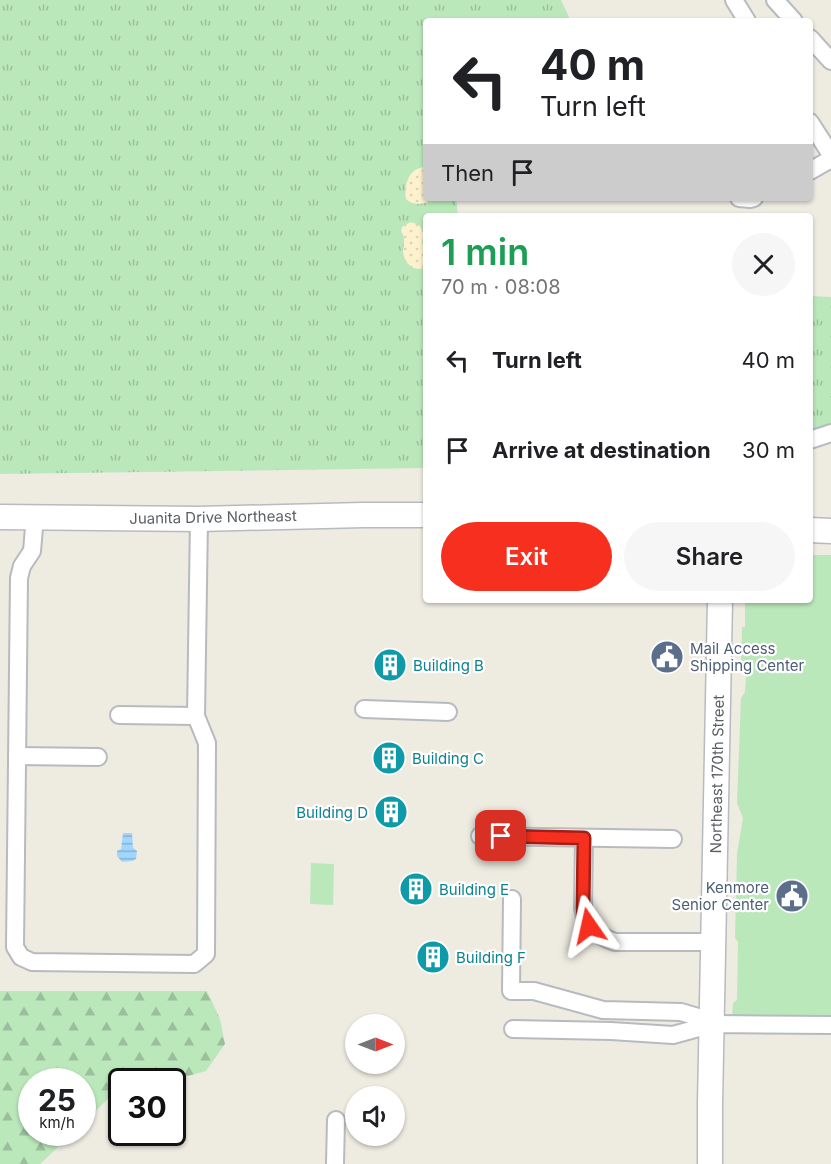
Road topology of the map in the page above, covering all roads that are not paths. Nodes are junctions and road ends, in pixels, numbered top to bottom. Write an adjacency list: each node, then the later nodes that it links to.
1 (734, 0): 3 (street)
2 (775, 0): 4 (street)
3 (745, 18)
4 (791, 18)
5 (813, 41): 6 (street)
6 (831, 61)
7 (813, 127): 8 (street)
8 (831, 157): 9 (street)
9 (813, 169)
10 (831, 433): 11 (street)
11 (813, 439)
12 (35, 516): 14 (main road, Juanita Drive Northeast); 15 (main road, Juanita Drive Northeast); 23 (street)
13 (423, 516): 15 (main road, Juanita Drive Northeast)
14 (0, 517)
15 (199, 519): 22 (street)
16 (813, 530): 17 (main road)
17 (831, 531)
18 (720, 603): 29 (main road, Northeast 170th Street)
19 (364, 710): 20 (street)
20 (448, 712)
21 (119, 715): 22 (street)
22 (196, 716): 23 (street)
23 (17, 756): 24 (street)
24 (98, 757)
25 (480, 836): 26 (street)
26 (584, 838): 27 (street); 29 (street)
27 (673, 839)
28 (512, 899): 30 (street)
29 (714, 942): 30 (main road, Northeast 170th Street)
30 (713, 1024): 31 (street); 32 (street); 35 (main road, Northeast 170th Street)
31 (831, 1025)
32 (513, 1029)
33 (336, 1120): 34 (street)
34 (336, 1164)
35 (710, 1164)

